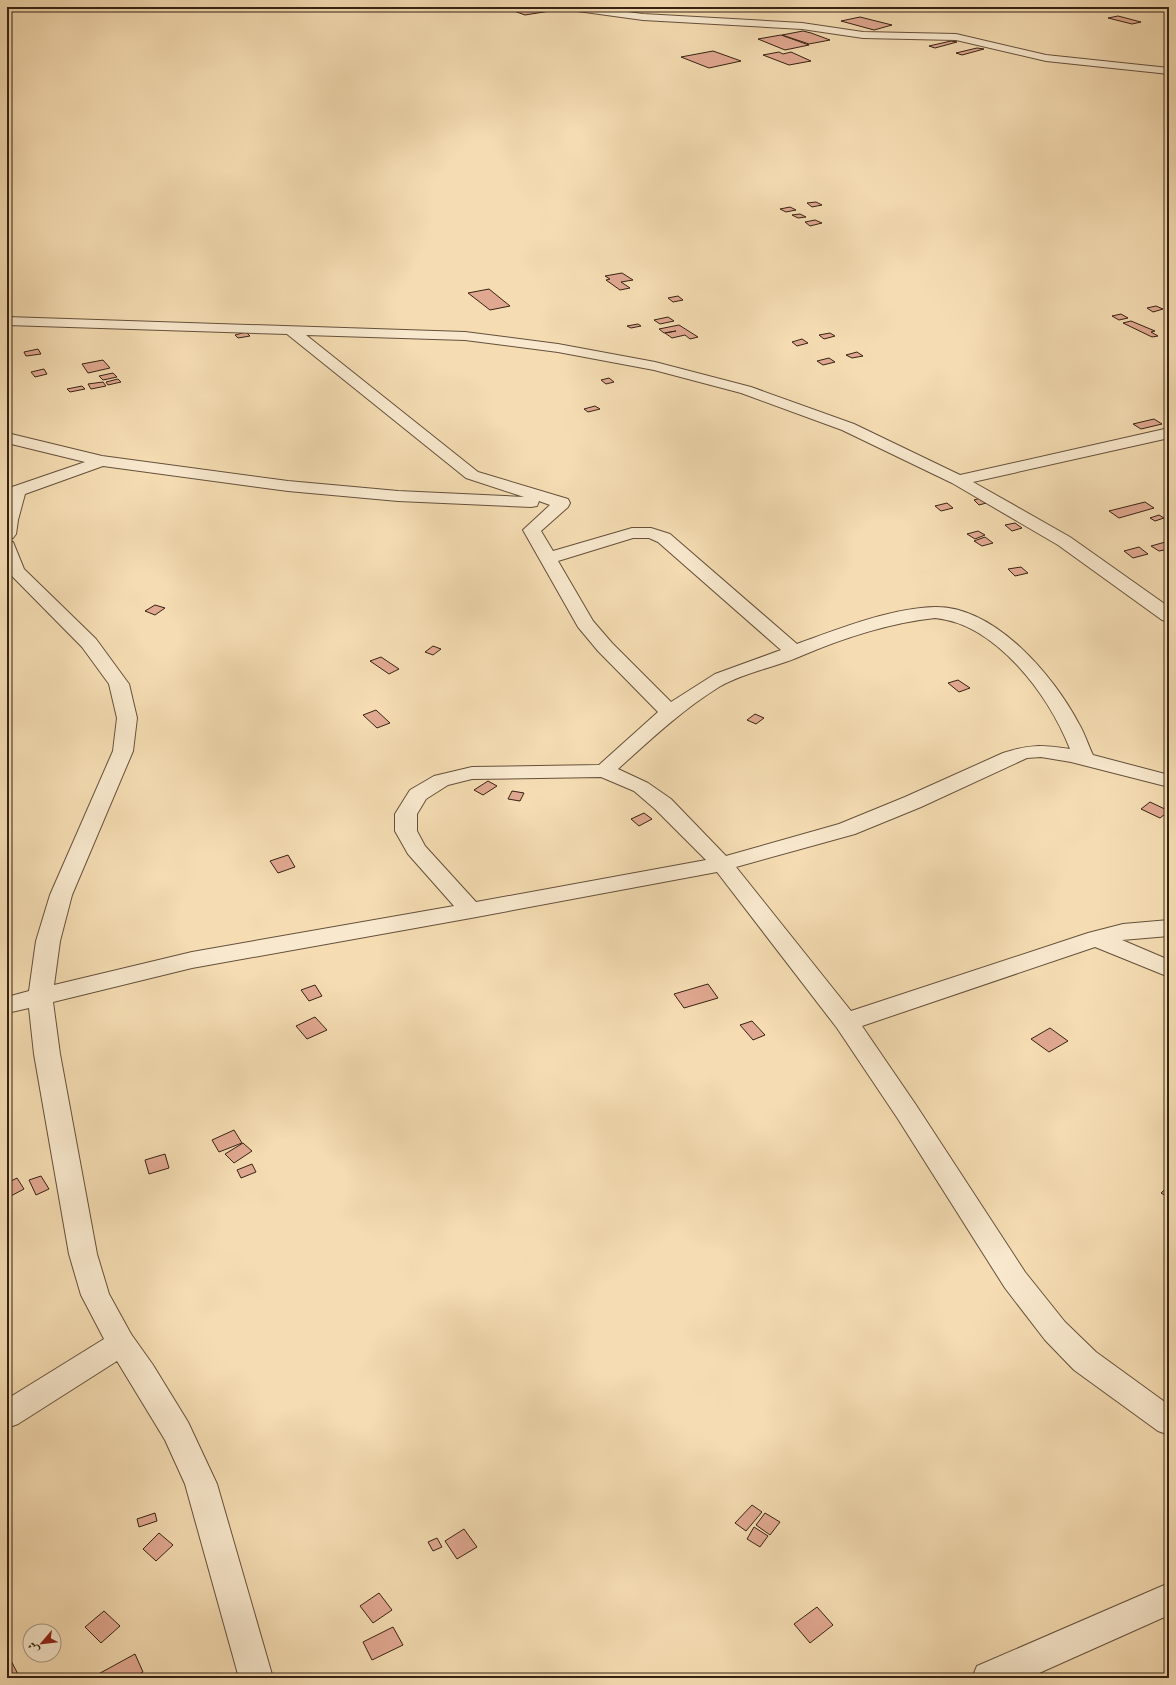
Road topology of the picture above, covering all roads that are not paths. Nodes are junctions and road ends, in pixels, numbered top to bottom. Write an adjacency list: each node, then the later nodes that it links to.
1 (570, 7): 2 (street)
2 (1169, 72)
3 (7, 322): 4 (street)
4 (291, 330): 10 (street); 12 (street)
5 (1169, 433): 7 (street)
6 (7, 438): 9 (street)
7 (1133, 442): 8 (street); 10 (street)
8 (1169, 446)
9 (102, 461): 11 (street); 12 (street)
10 (958, 480): 16 (street)
11 (12, 491): 13 (street)
12 (562, 503): 15 (street)
13 (7, 534)
14 (7, 546): 27 (street)
15 (548, 558): 17 (street); 18 (street)
16 (1169, 616)
17 (795, 652): 18 (street); 19 (street)
18 (669, 712): 20 (street)
19 (1084, 759): 21 (street); 22 (street)
20 (604, 771): 22 (street); 23 (street)
21 (1169, 781)
22 (722, 864): 23 (street); 29 (street)
23 (471, 910): 27 (street)
24 (1169, 928): 25 (street)
25 (1096, 938): 26 (street); 29 (street)
26 (1169, 969)
27 (40, 996): 28 (street); 30 (street)
28 (7, 1005)
29 (846, 1022): 32 (street)
30 (121, 1343): 31 (street); 34 (street)
31 (7, 1415)
32 (1169, 1422)
33 (1169, 1599): 35 (street)
34 (256, 1678)
35 (989, 1678)

